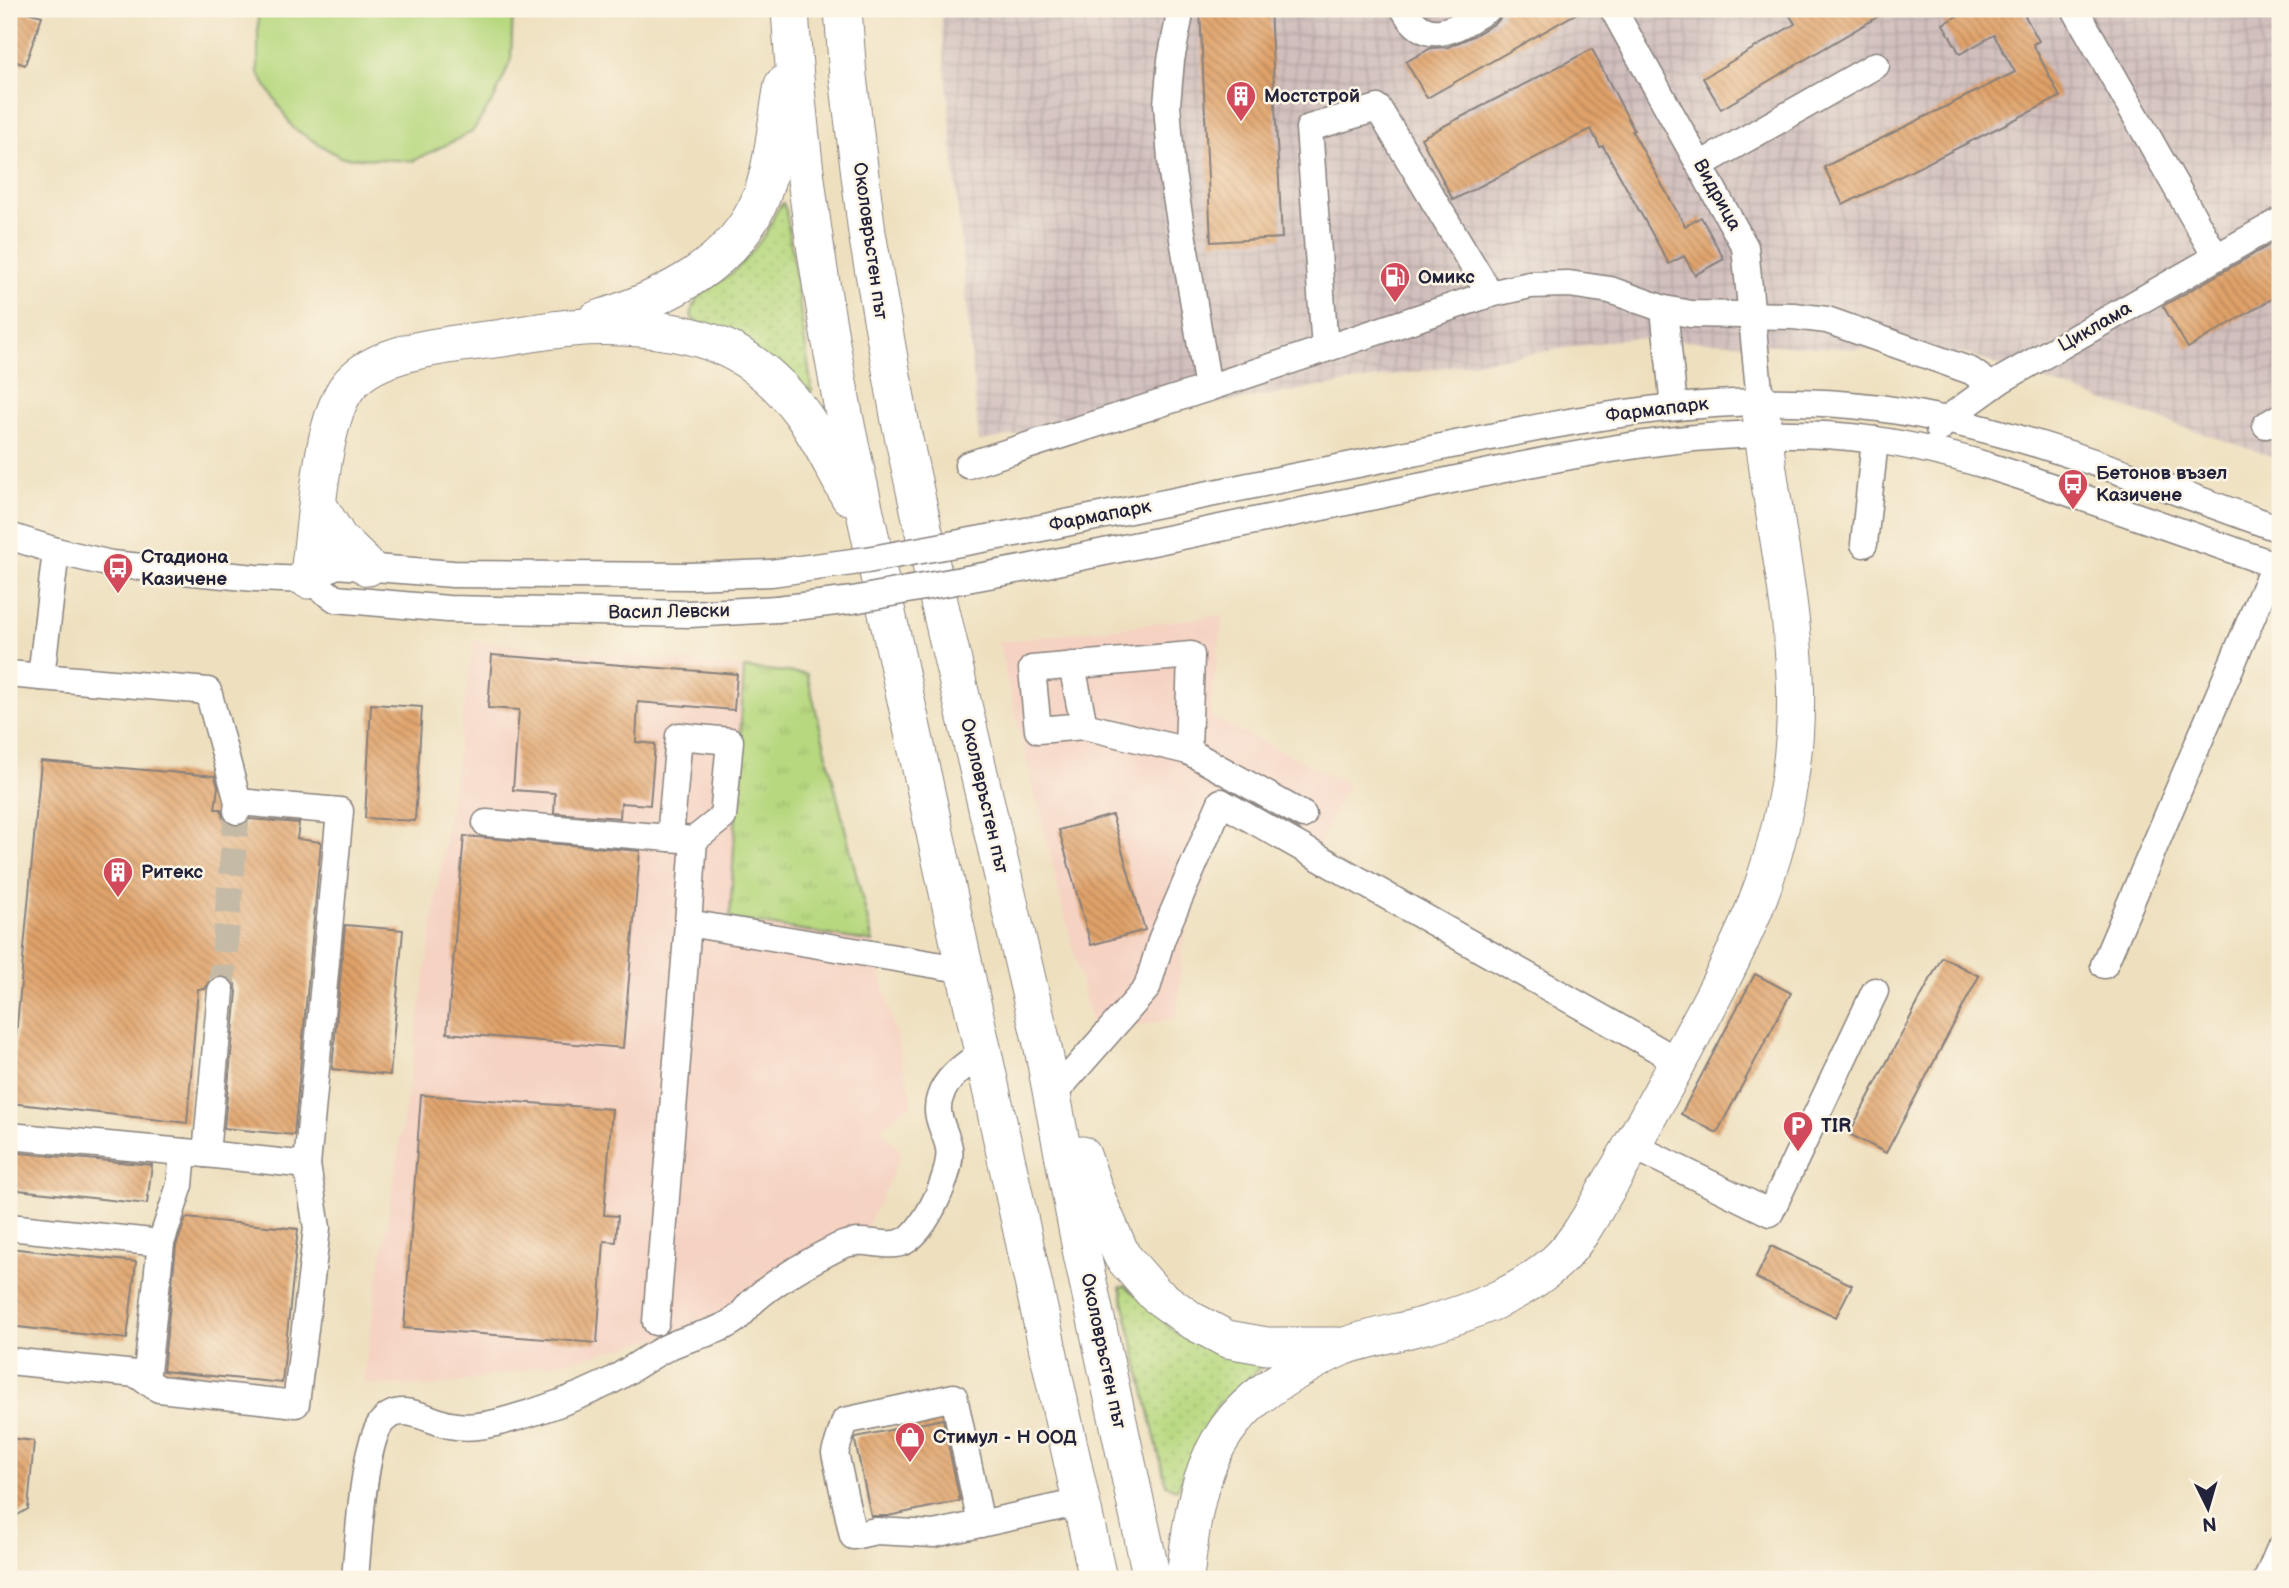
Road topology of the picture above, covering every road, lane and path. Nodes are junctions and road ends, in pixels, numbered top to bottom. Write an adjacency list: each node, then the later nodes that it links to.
1 (843, 9): 50 (highway, Околовръстен път)
2 (1181, 9): 18 (street)
3 (1404, 9): 4 (street)
4 (1488, 9)
5 (1613, 9): 9 (street, Видрица)
6 (2075, 9): 11 (street)
7 (791, 25): 15 (highway); 27 (highway)
8 (1876, 65): 9 (street)
9 (1700, 165): 14 (street, Видрица)
10 (2280, 221): 11 (street, Циклама)
11 (2216, 257): 17 (street, Циклама)
12 (1490, 294): 13 (street); 16 (street); 16 (street)
13 (1664, 309): 14 (street); 19 (street)
14 (1752, 316): 17 (street); 20 (street, Видрица)
15 (572, 328): 25 (highway); 27 (highway)
16 (1325, 349): 18 (street)
17 (1993, 386): 21 (street, Циклама)
18 (1208, 388): 24 (street)
19 (1674, 407): 20 (street, Фармапарк); 28 (street, Фармапарк)
20 (1761, 417): 21 (street, Фармапарк); 22 (street, Фармапарк); 33 (street, Фармапарк); 52 (highway)
21 (1947, 419): 23 (street, Циклама); 26 (street, Фармапарк)
22 (1875, 440): 23 (street, Фармапарк); 30 (street)
23 (1921, 448): 32 (street, Фармапарк)
24 (968, 465)
25 (318, 505): 34 (highway); 35 (highway)
26 (2280, 529)
27 (868, 531): 47 (highway)
28 (1026, 531): 34 (street, Васил Левски, bridge)
29 (9, 536): 31 (street, Васил Левски)
30 (1864, 544)
31 (56, 551): 35 (street, Васил Левски); 38 (street)
32 (2277, 566): 46 (street)
33 (1032, 567): 35 (street, Васил Левски, bridge)
34 (368, 568): 35 (street, Васил Левски)
35 (308, 580)
36 (1072, 665): 39 (street); 39 (street); 40 (street)
37 (9, 674): 38 (street)
38 (41, 677): 57 (street)
39 (1084, 726): 40 (street)
40 (1188, 751): 41 (street)
41 (1234, 777): 42 (street); 43 (street)
42 (1221, 802): 52 (street); 53 (street)
43 (1303, 815)
44 (486, 823): 45 (street)
45 (688, 923): 47 (street); 60 (street)
46 (2104, 965)
47 (966, 970): 51 (highway)
48 (221, 991): 56 (street)
49 (1875, 991): 55 (street)
50 (1043, 1048): 53 (highway); 69 (highway, Околовръстен път)
51 (983, 1052): 64 (highway); 67 (street)
52 (1678, 1061): 55 (highway)
53 (1060, 1087): 61 (highway)
54 (9, 1136): 56 (street)
55 (1633, 1146): 61 (highway)
56 (195, 1153): 57 (street); 59 (street)
57 (307, 1165): 63 (street)
58 (9, 1227): 59 (street)
59 (161, 1243): 63 (street)
60 (656, 1322)
61 (1345, 1346): 70 (highway)
62 (9, 1361): 63 (street)
63 (146, 1381)
64 (1081, 1503): 65 (street); 68 (highway)
65 (981, 1524): 65 (street)
66 (2280, 1548): 71 (street)
67 (355, 1579)
68 (1098, 1579)
69 (1152, 1579)
70 (1185, 1579)
71 (2267, 1579)

